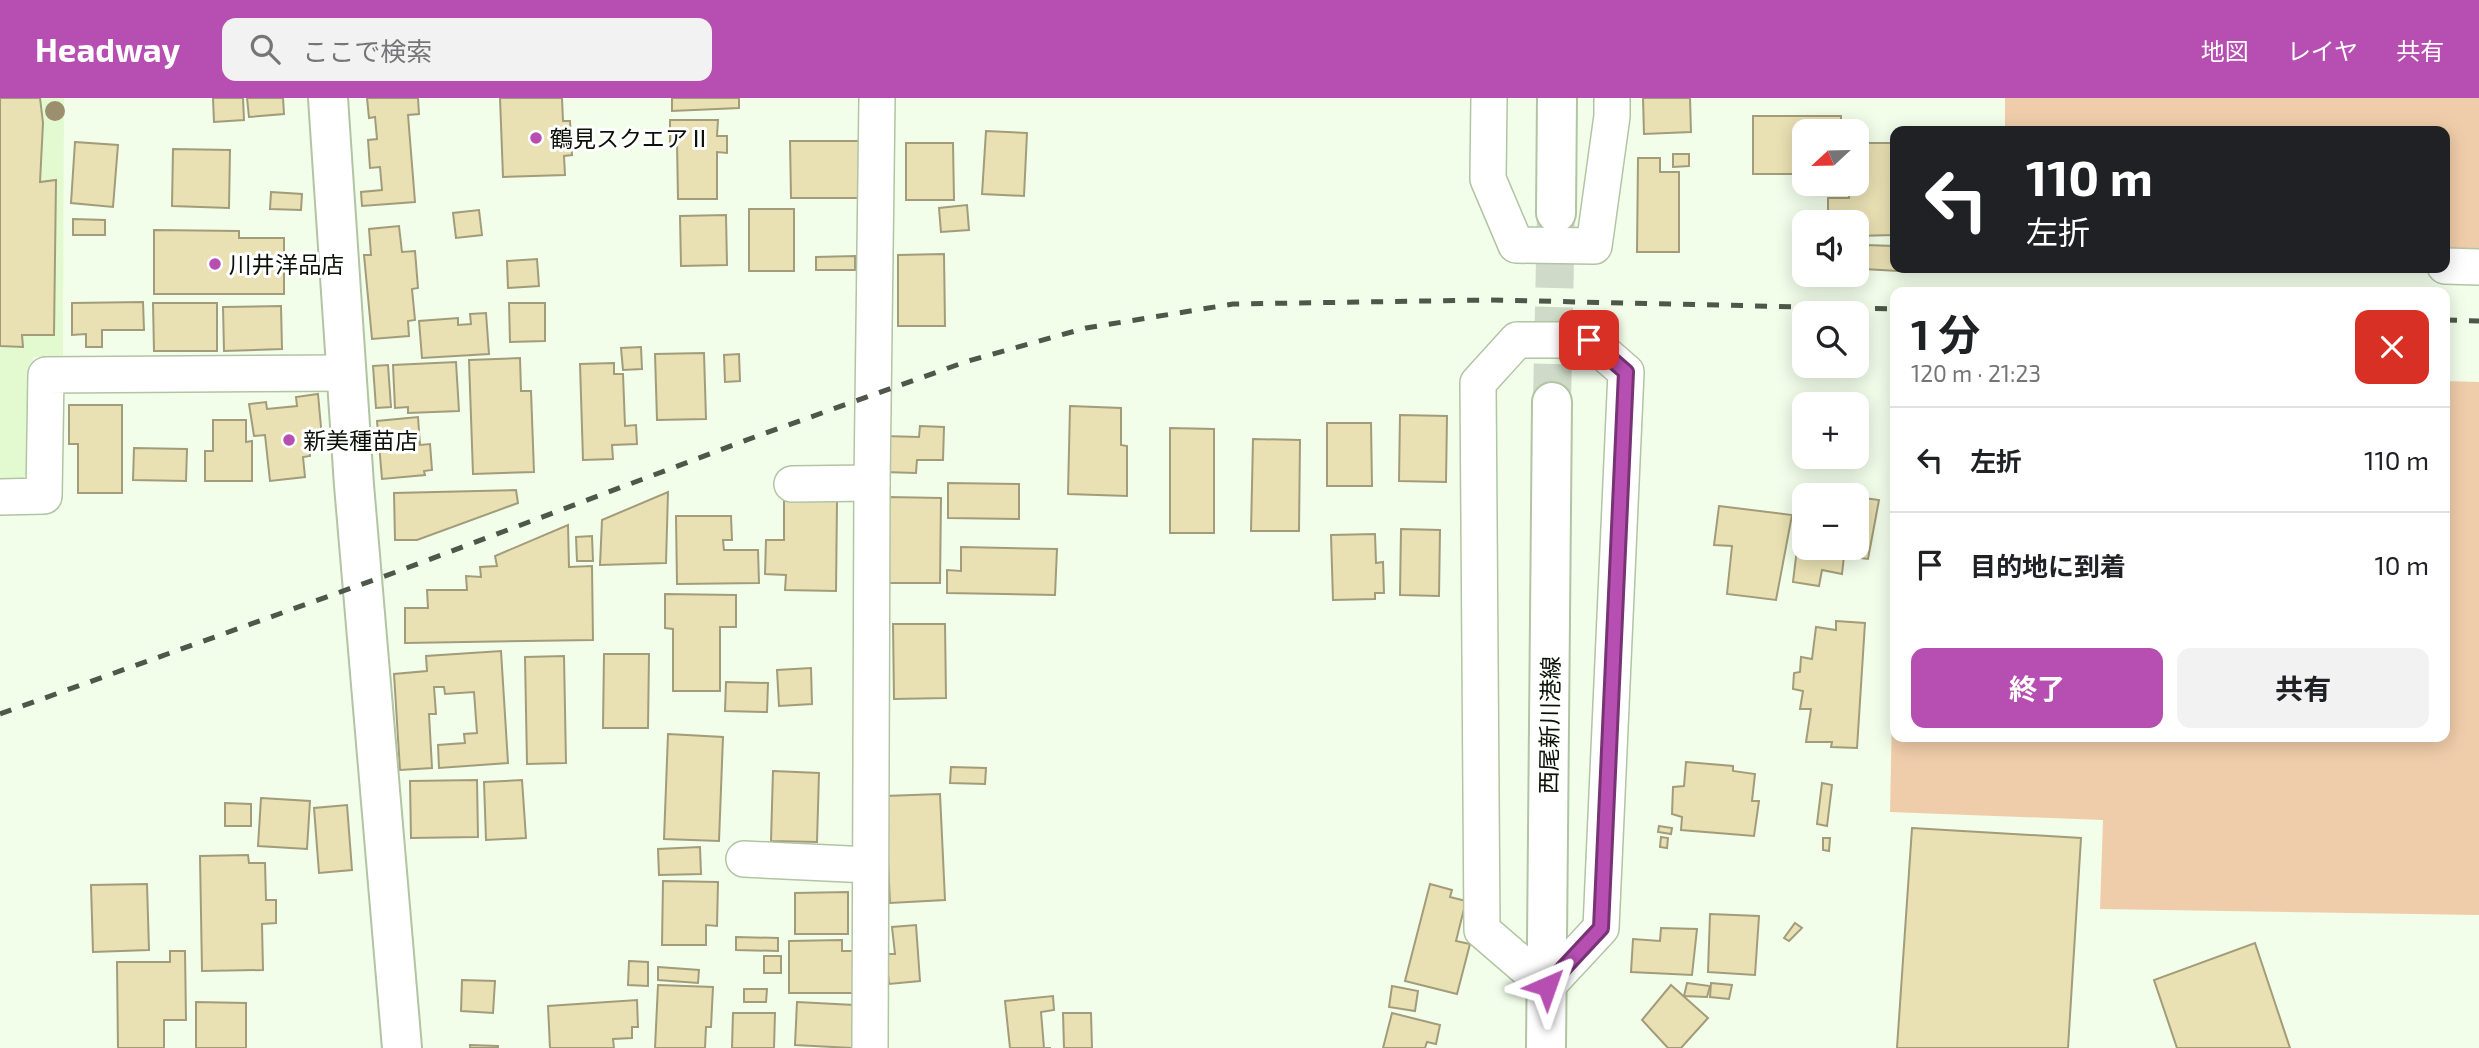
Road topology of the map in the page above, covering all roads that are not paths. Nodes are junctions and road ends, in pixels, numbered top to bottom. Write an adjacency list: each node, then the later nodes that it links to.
1 (328, 98): 9 (street)
2 (877, 98): 11 (street)
3 (1489, 98): 5 (street)
4 (1557, 98): 6 (street)
5 (1612, 98)
6 (1556, 214)
7 (2450, 266): 8 (street)
8 (2479, 267)
9 (346, 373): 13 (street); 17 (street)
10 (1552, 402): 16 (street, 西尾新川港線)
11 (872, 483): 12 (street); 15 (street)
12 (792, 484)
13 (0, 497)
14 (744, 859): 15 (street)
15 (869, 865): 18 (street)
16 (1547, 986): 16 (street); 19 (street, 西尾新川港線)
17 (402, 1048)
18 (870, 1048)
19 (1546, 1048)

